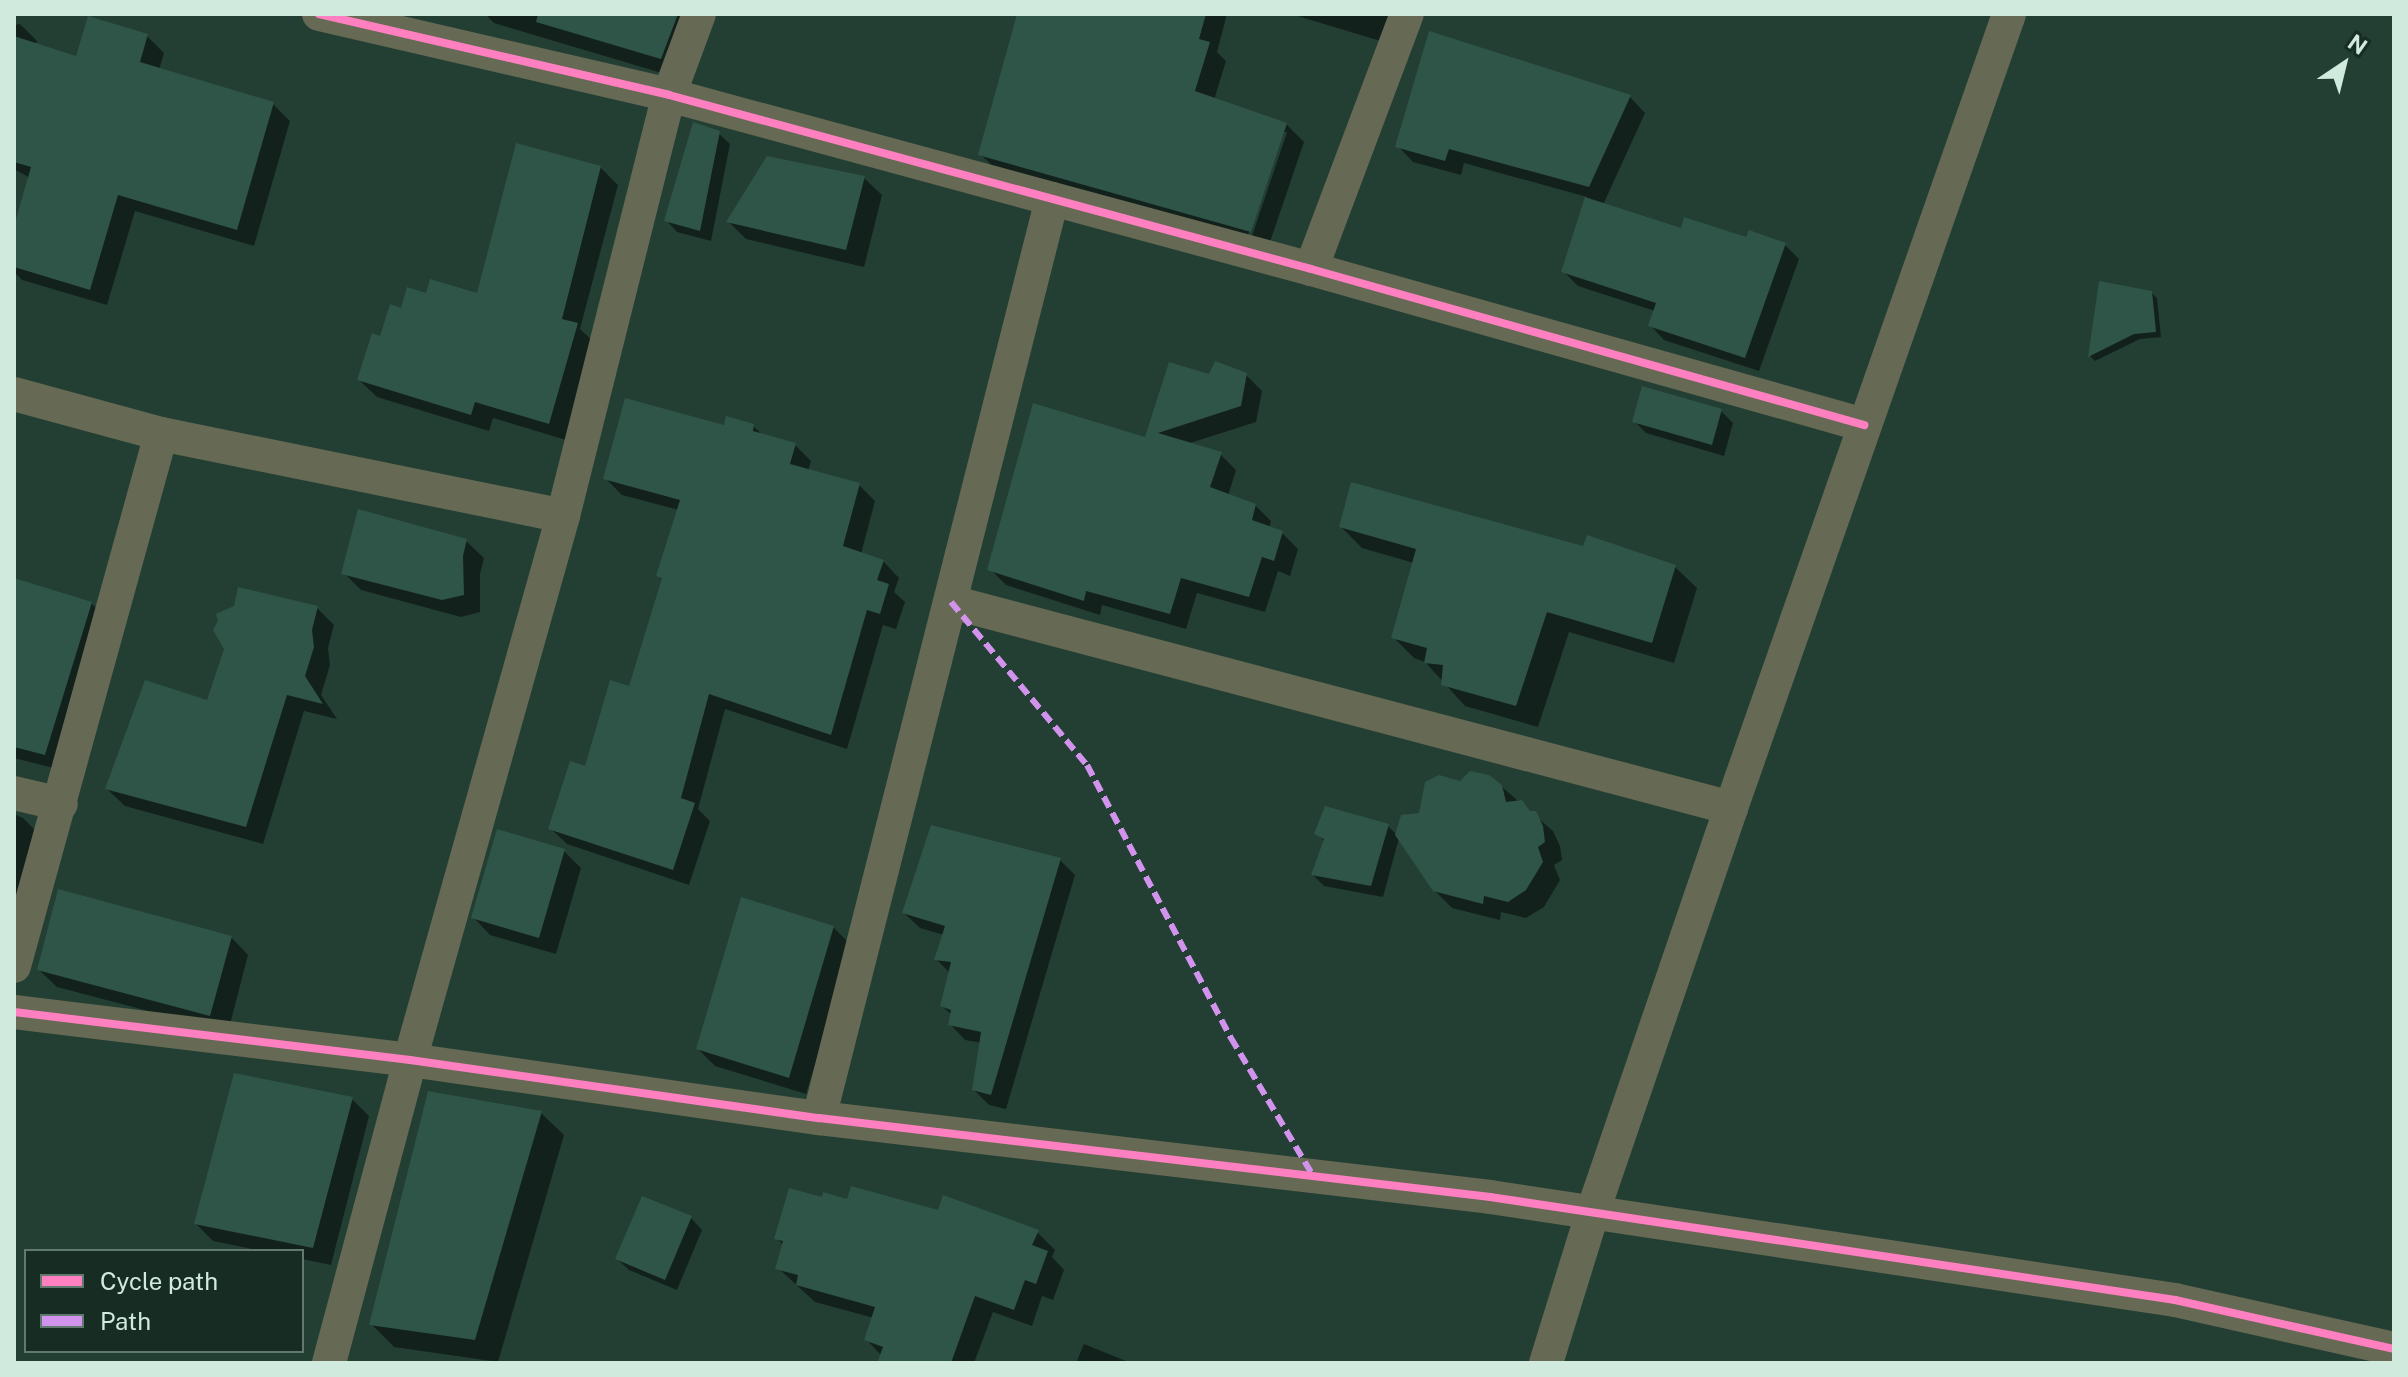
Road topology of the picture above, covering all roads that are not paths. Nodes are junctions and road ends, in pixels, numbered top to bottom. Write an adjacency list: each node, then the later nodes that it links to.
1 (319, 14): 5 (street)
2 (699, 14): 5 (street)
3 (1407, 14): 7 (street)
4 (2009, 14): 9 (street)
5 (669, 95): 6 (street); 11 (street)
6 (1052, 199): 7 (street); 12 (street)
7 (1311, 269): 9 (street)
8 (14, 394): 10 (street)
9 (1864, 425): 15 (street)
10 (161, 434): 11 (street); 14 (street)
11 (563, 516): 18 (street)
12 (951, 602): 15 (street); 19 (street)
13 (14, 793): 14 (street)
14 (61, 804): 16 (street)
15 (1731, 808): 20 (street)
16 (14, 966)
17 (14, 1012): 18 (street)
18 (410, 1060): 19 (street); 22 (street)
19 (819, 1118): 20 (street)
20 (1592, 1214): 21 (street); 23 (street)
21 (2394, 1349)
22 (329, 1363)
23 (1546, 1363)

